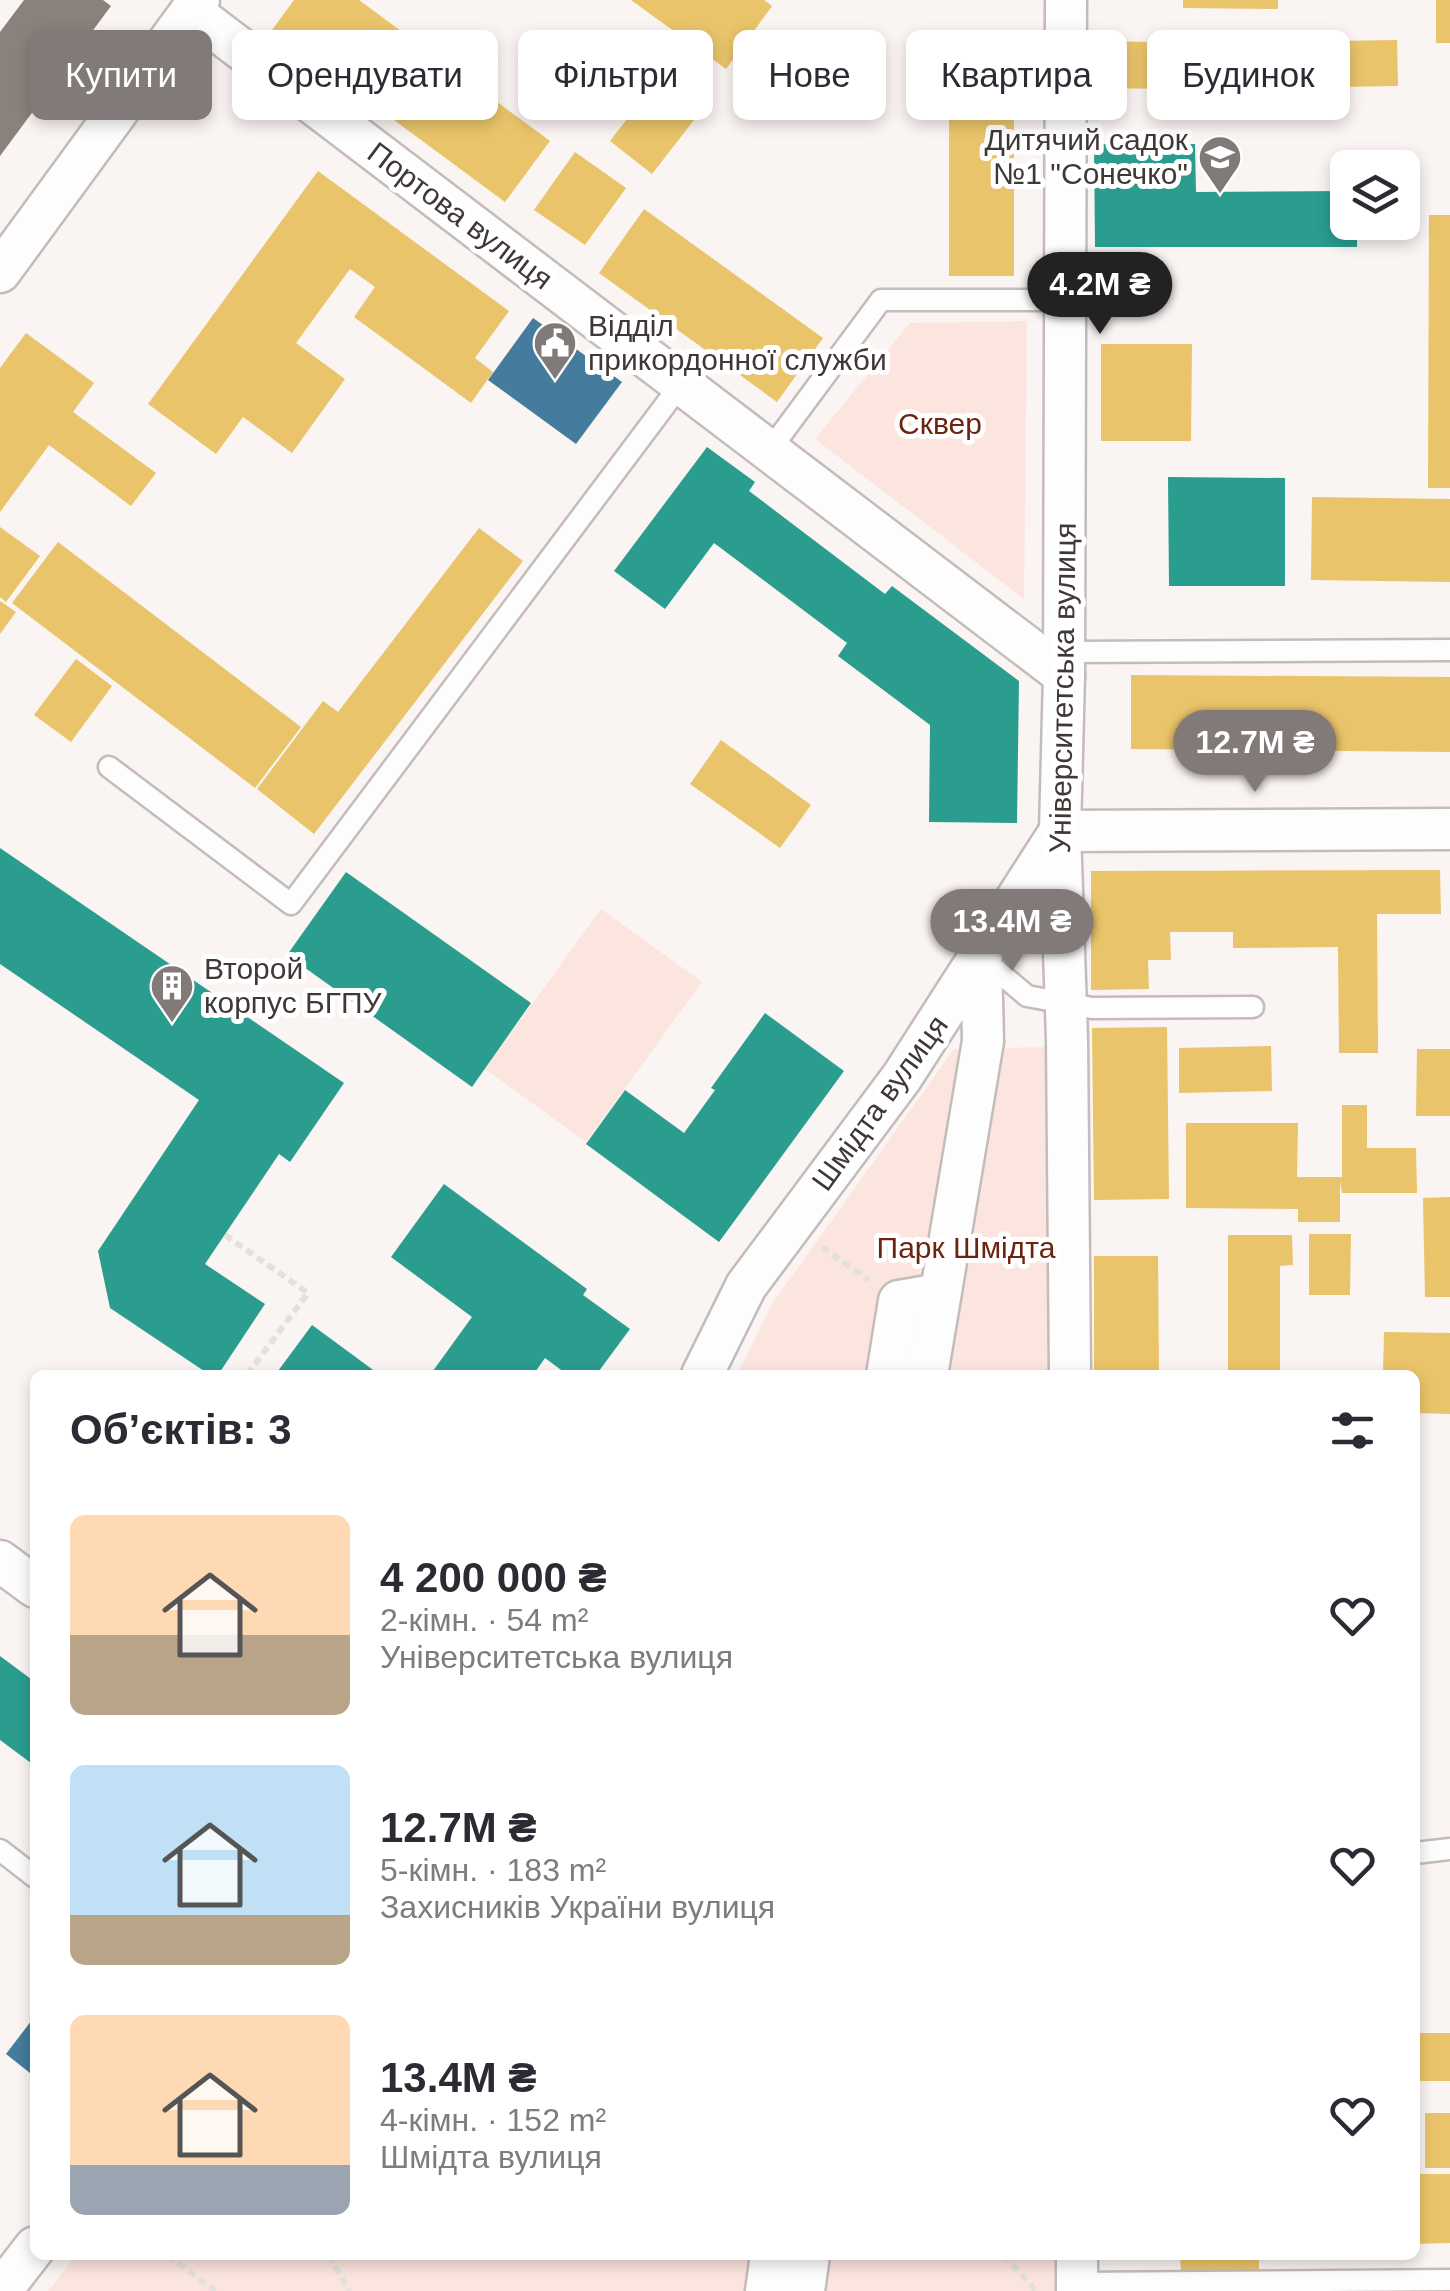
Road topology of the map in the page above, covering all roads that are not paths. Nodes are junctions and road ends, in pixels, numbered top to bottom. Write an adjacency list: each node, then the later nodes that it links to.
1 (1066, 0): 4 (street, Університетська вулиця)
2 (195, 6): 3 (street); 5 (street, Портова вулиця)
3 (0, 272)
4 (1065, 300): 6 (lane); 8 (street, Університетська вулиця)
5 (681, 384): 6 (street, Портова вулиця); 9 (lane)
6 (769, 450): 8 (street, Портова вулиця)
7 (1450, 650): 8 (lane)
8 (1064, 663): 11 (street, Університетська вулиця)
9 (109, 766)
10 (1450, 829): 11 (street)
11 (1060, 831): 12 (street, Шмідта вулиця); 13 (street, Університетська вулиця)
12 (981, 956): 13 (lane); 15 (street); 16 (street, Шмідта вулиця)
13 (1066, 1003): 14 (lane); 19 (street, Університетська вулиця)
14 (1253, 1007)
15 (940, 1294): 17 (street); 18 (street)
16 (704, 1370)
17 (888, 1370)
18 (928, 1370)
19 (1070, 1370)
20 (0, 1561): 21 (street)
21 (30, 1584)
22 (1450, 1849): 24 (lane)
23 (0, 1850): 25 (lane)
24 (1420, 1852)
25 (30, 1872)
26 (30, 2253): 31 (street)
27 (770, 2260): 32 (street)
28 (808, 2260): 33 (street)
29 (1077, 2276): 30 (lane)
30 (1450, 2280)
31 (1, 2291)
32 (766, 2291)
33 (804, 2291)

